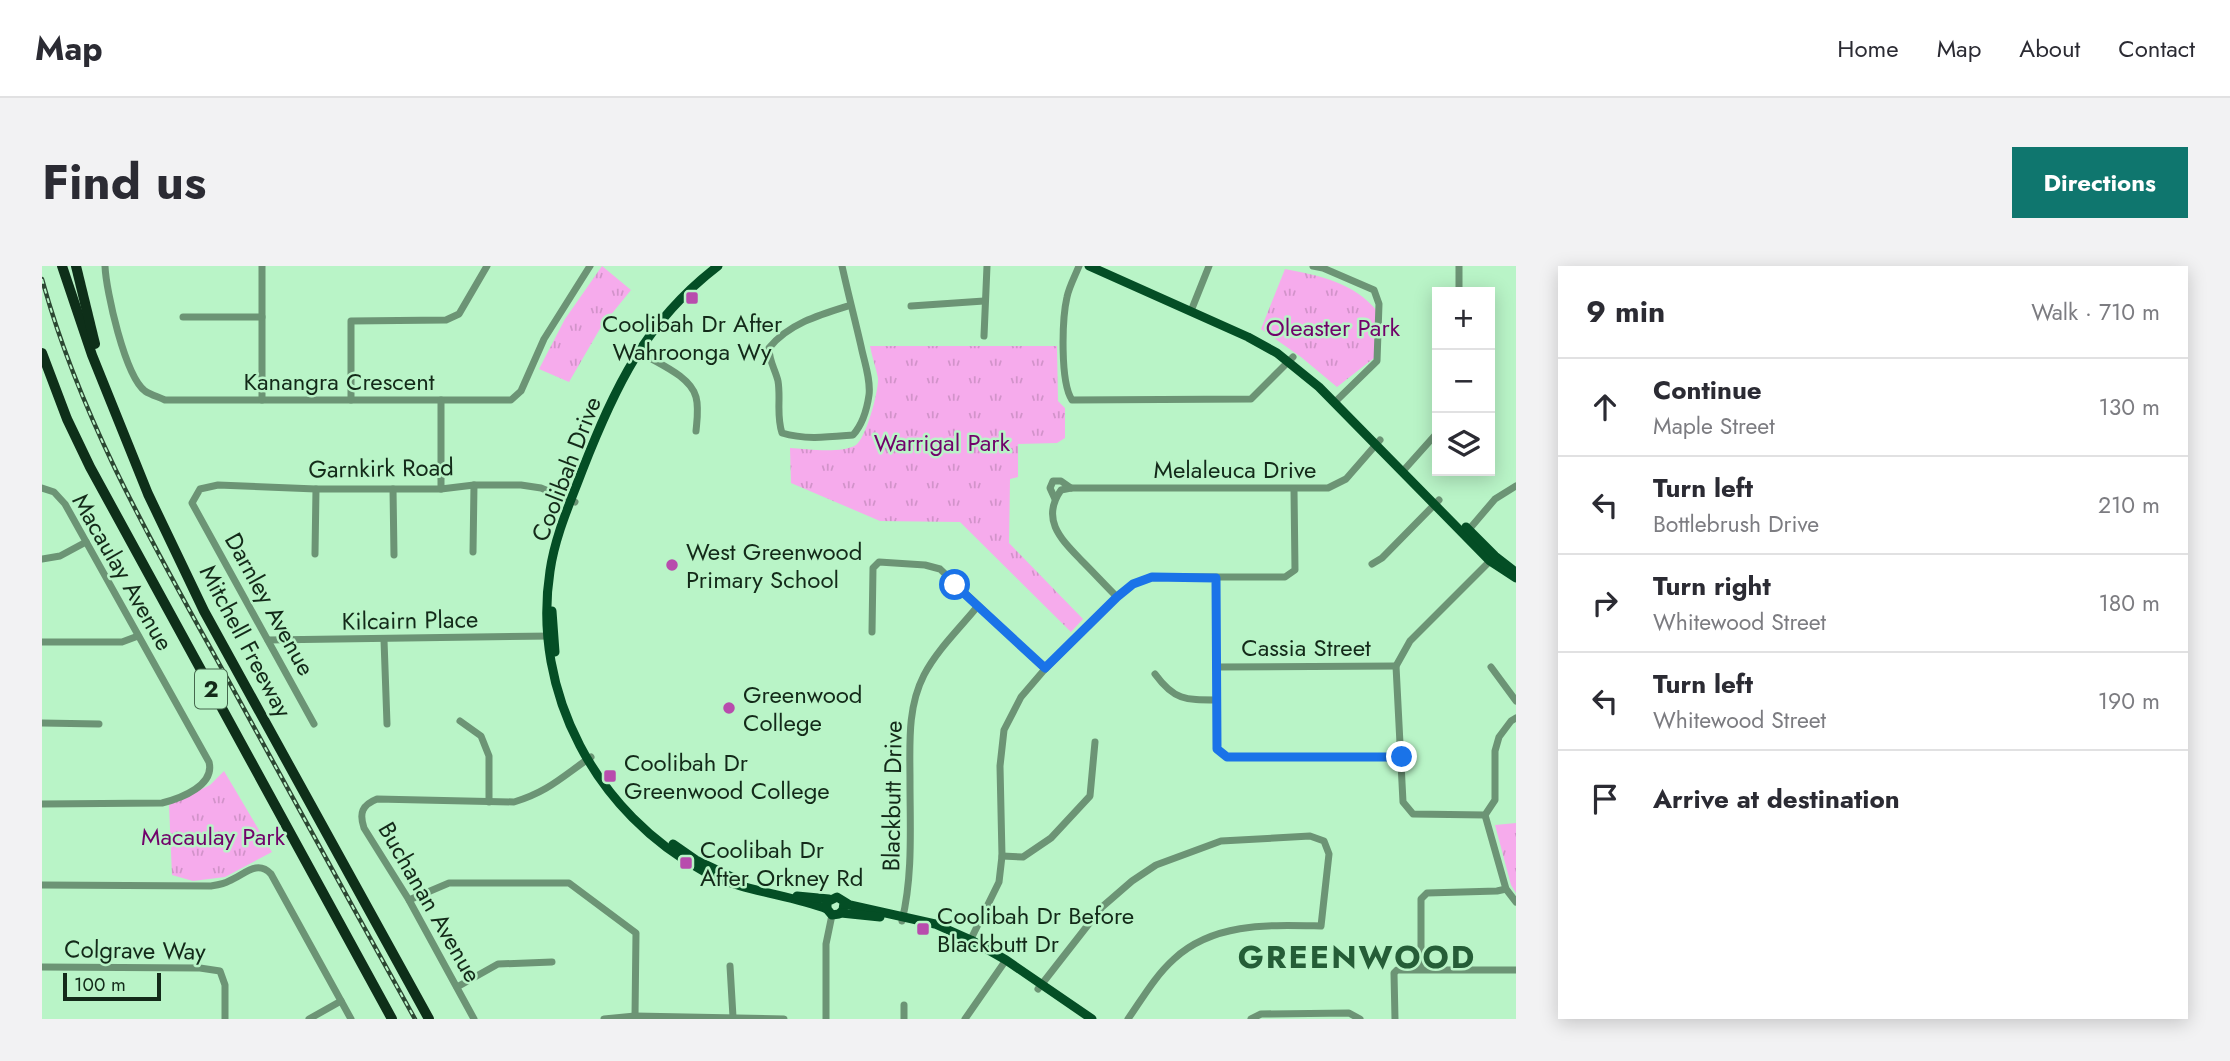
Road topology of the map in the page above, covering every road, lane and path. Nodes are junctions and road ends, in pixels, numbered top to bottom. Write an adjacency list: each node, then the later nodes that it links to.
1 (62, 266): 29 (highway, Mitchell Freeway / 2)
2 (76, 266): 29 (highway)
3 (104, 266): 30 (street, Kanangra Crescent)
4 (262, 266): 24 (street)
5 (487, 266): 31 (street)
6 (590, 266): 32 (street, Kanangra Crescent)
7 (718, 266): 26 (main road, Coolibah Drive)
8 (727, 266): 26 (main road, Coolibah Drive)
9 (842, 266): 20 (street)
10 (987, 266): 19 (street)
11 (1079, 266): 28 (street)
12 (1090, 266): 22 (main road)
13 (1104, 266): 22 (main road)
14 (1209, 266): 22 (street)
15 (1313, 266): 17 (street)
16 (1459, 266): 18 (street)
17 (1323, 267): 33 (street)
18 (1459, 287)
19 (984, 302): 21 (street); 25 (street)
20 (851, 305): 20 (street)
21 (911, 306)
22 (1192, 309): 28 (main road)
23 (183, 317): 24 (street)
24 (262, 317): 30 (street)
25 (984, 336)
26 (641, 352): 34 (street); 47 (main road, Coolibah Drive)
27 (42, 354): 112 (highway, 2)
28 (1290, 359): 33 (main road)
29 (106, 387): 113 (highway, Mitchell Freeway / 2)
30 (262, 400): 31 (street, Kanangra Crescent)
31 (351, 400): 32 (street, Kanangra Crescent)
32 (441, 400): 44 (street)
33 (1336, 400): 36 (main road)
34 (696, 432)
35 (1432, 439): 37 (street)
36 (1378, 443): 37 (main road); 45 (street, Melaleuca Drive)
37 (1405, 469): 48 (main road)
38 (474, 485): 44 (street, Garnkirk Road); 47 (street, Garnkirk Road); 52 (street)
39 (1516, 486): 50 (street)
40 (42, 488): 51 (street, Macaulay Avenue)
41 (1072, 488): 45 (street, Melaleuca Drive); 46 (street); 46 (street, Melaleuca Drive)
42 (316, 489): 43 (street, Garnkirk Road); 49 (street, Garnkirk Road); 53 (street)
43 (393, 489): 44 (street, Garnkirk Road); 54 (street)
44 (441, 489)
45 (1294, 489): 59 (street)
46 (1055, 499): 61 (street)
47 (573, 501): 65 (main road, Coolibah Drive)
48 (1436, 502): 50 (main road); 57 (street)
49 (192, 503): 66 (street, Darnley Avenue)
50 (1467, 532): 56 (main road)
51 (86, 542): 55 (street); 64 (street, Macaulay Avenue)
52 (473, 552)
53 (315, 554)
54 (394, 555)
55 (42, 559)
56 (1493, 559): 58 (main road); 60 (main road); 69 (street)
57 (1372, 564)
58 (1516, 572)
59 (1216, 578): 61 (street); 70 (street)
60 (1516, 578)
61 (1117, 597): 72 (street)
62 (977, 607): 63 (street); 72 (street); 94 (street, Blackbutt Drive)
63 (872, 632)
64 (138, 636): 68 (street); 86 (street, Macaulay Avenue)
65 (549, 636): 67 (street, Kilcairn Place); 84 (main road, Coolibah Drive)
66 (268, 640): 67 (street, Kilcairn Place); 80 (street, Darnley Avenue)
67 (384, 640): 81 (street)
68 (42, 642)
69 (1396, 666): 70 (street, Cassia Street); 83 (street)
70 (1216, 667): 74 (street)
71 (1491, 667): 75 (street)
72 (1045, 668): 88 (street)
73 (1155, 674): 74 (street)
74 (1216, 700): 83 (street)
75 (1516, 701)
76 (1516, 718): 87 (street)
77 (460, 721): 85 (street)
78 (42, 723): 79 (street)
79 (99, 724)
80 (314, 724)
81 (387, 724)
82 (1095, 742): 88 (street)
83 (1402, 757): 87 (street)
84 (589, 759): 85 (street); 93 (main road, Coolibah Drive)
85 (489, 802): 91 (street, Buchanan Avenue)
86 (42, 804)
87 (1485, 815): 90 (street)
88 (1002, 856): 95 (street)
89 (42, 885): 104 (street)
90 (1506, 888): 92 (street); 100 (street)
91 (409, 900): 103 (street, Buchanan Avenue); 106 (street)
92 (1516, 902)
93 (835, 908): 94 (main road, Coolibah Drive); 117 (street)
94 (903, 918): 95 (main road, Coolibah Drive)
95 (970, 942): 97 (main road, Coolibah Drive)
96 (552, 962): 103 (street)
97 (1004, 962): 102 (main road, Coolibah Drive); 119 (street)
98 (730, 966): 108 (street)
99 (42, 967): 109 (street, Colgrave Way)
100 (1421, 969): 101 (street); 124 (street)
101 (1516, 970)
102 (1040, 987): 107 (main road, Coolibah Drive); 121 (street)
103 (457, 988): 114 (street, Buchanan Avenue)
104 (341, 1001): 110 (street); 111 (street)
105 (904, 1005): 118 (street)
106 (635, 1016): 108 (street); 115 (street)
107 (1078, 1016): 120 (main road, Coolibah Drive)
108 (733, 1017): 116 (street)
109 (225, 1019)
110 (309, 1019)
111 (351, 1019)
112 (392, 1019)
113 (429, 1019)
114 (474, 1019)
115 (604, 1019)
116 (784, 1019)
117 (826, 1019)
118 (904, 1019)
119 (965, 1019)
120 (1091, 1019)
121 (1128, 1019)
122 (1251, 1019): 123 (street)
123 (1360, 1019)
124 (1395, 1019)

